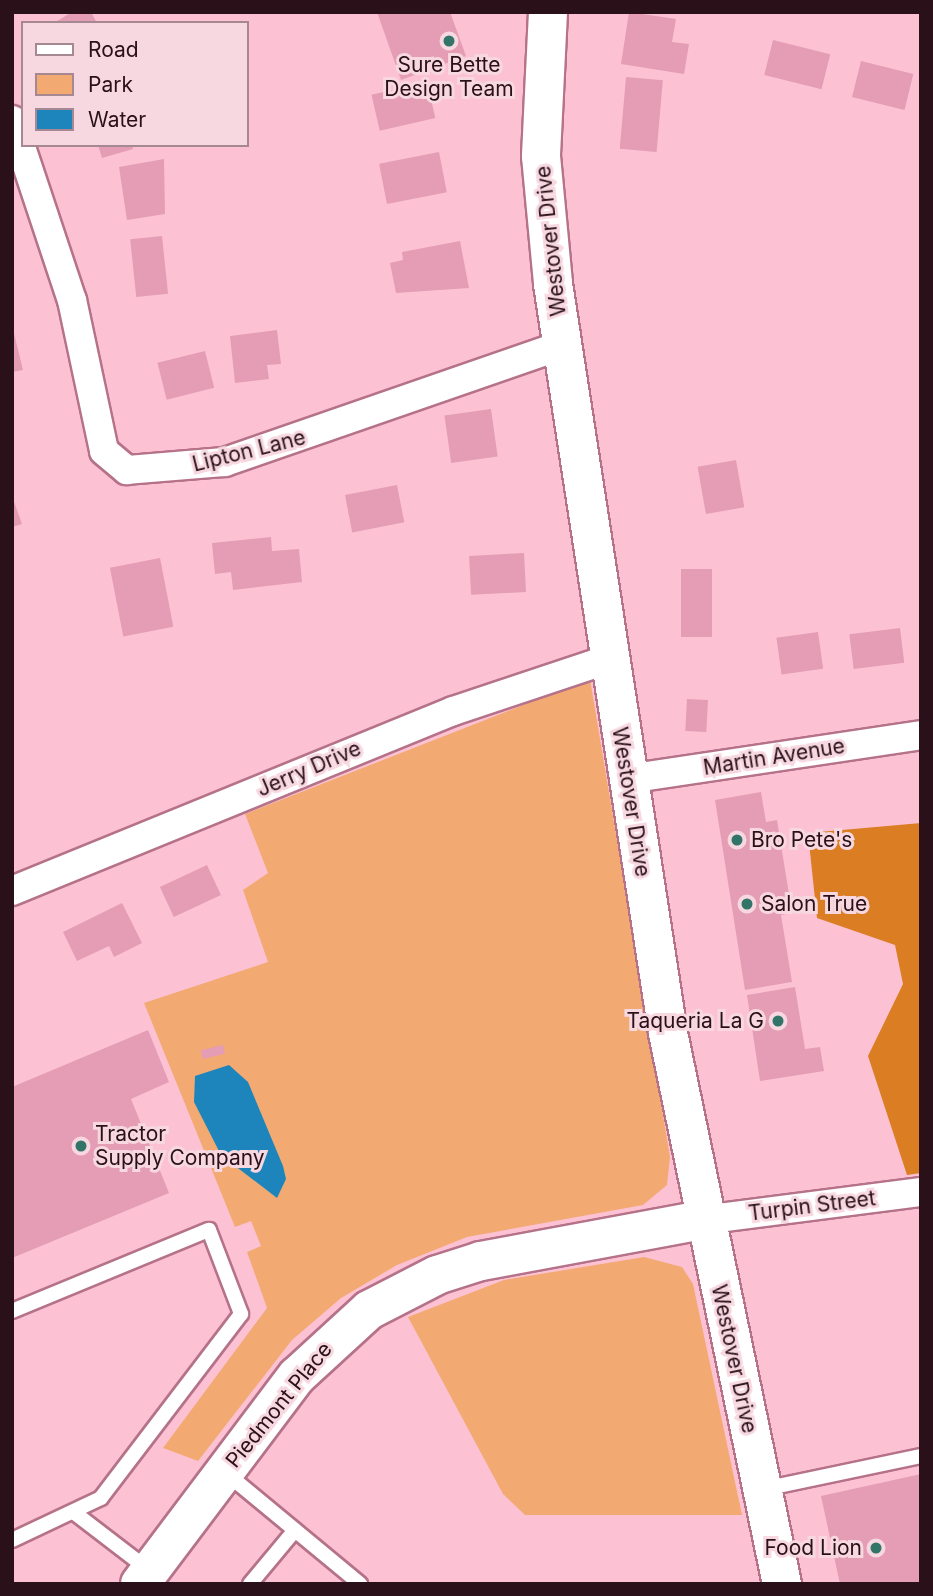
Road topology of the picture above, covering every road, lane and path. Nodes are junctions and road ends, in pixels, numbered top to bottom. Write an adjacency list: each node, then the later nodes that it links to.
1 (548, 12): 3 (main road, Westover Drive)
2 (12, 120): 3 (street, Lipton Lane)
3 (562, 345): 4 (main road, Westover Drive)
4 (609, 659): 6 (main road, Westover Drive); 7 (street, Jerry Drive)
5 (921, 735): 6 (street, Martin Avenue)
6 (628, 779): 9 (main road, Westover Drive)
7 (12, 891)
8 (921, 1192): 9 (street, Turpin Street)
9 (702, 1220): 12 (main road, Piedmont Place); 13 (main road, Westover Drive)
10 (12, 1311): 14 (lane)
11 (921, 1457): 13 (lane)
12 (225, 1472): 15 (lane); 17 (main road, Piedmont Place)
13 (762, 1489): 20 (main road, Westover Drive)
14 (76, 1514): 16 (lane); 17 (lane)
15 (295, 1530): 18 (lane); 19 (lane)
16 (12, 1540)
17 (145, 1577)
18 (250, 1584)
19 (360, 1584)
20 (782, 1584)

